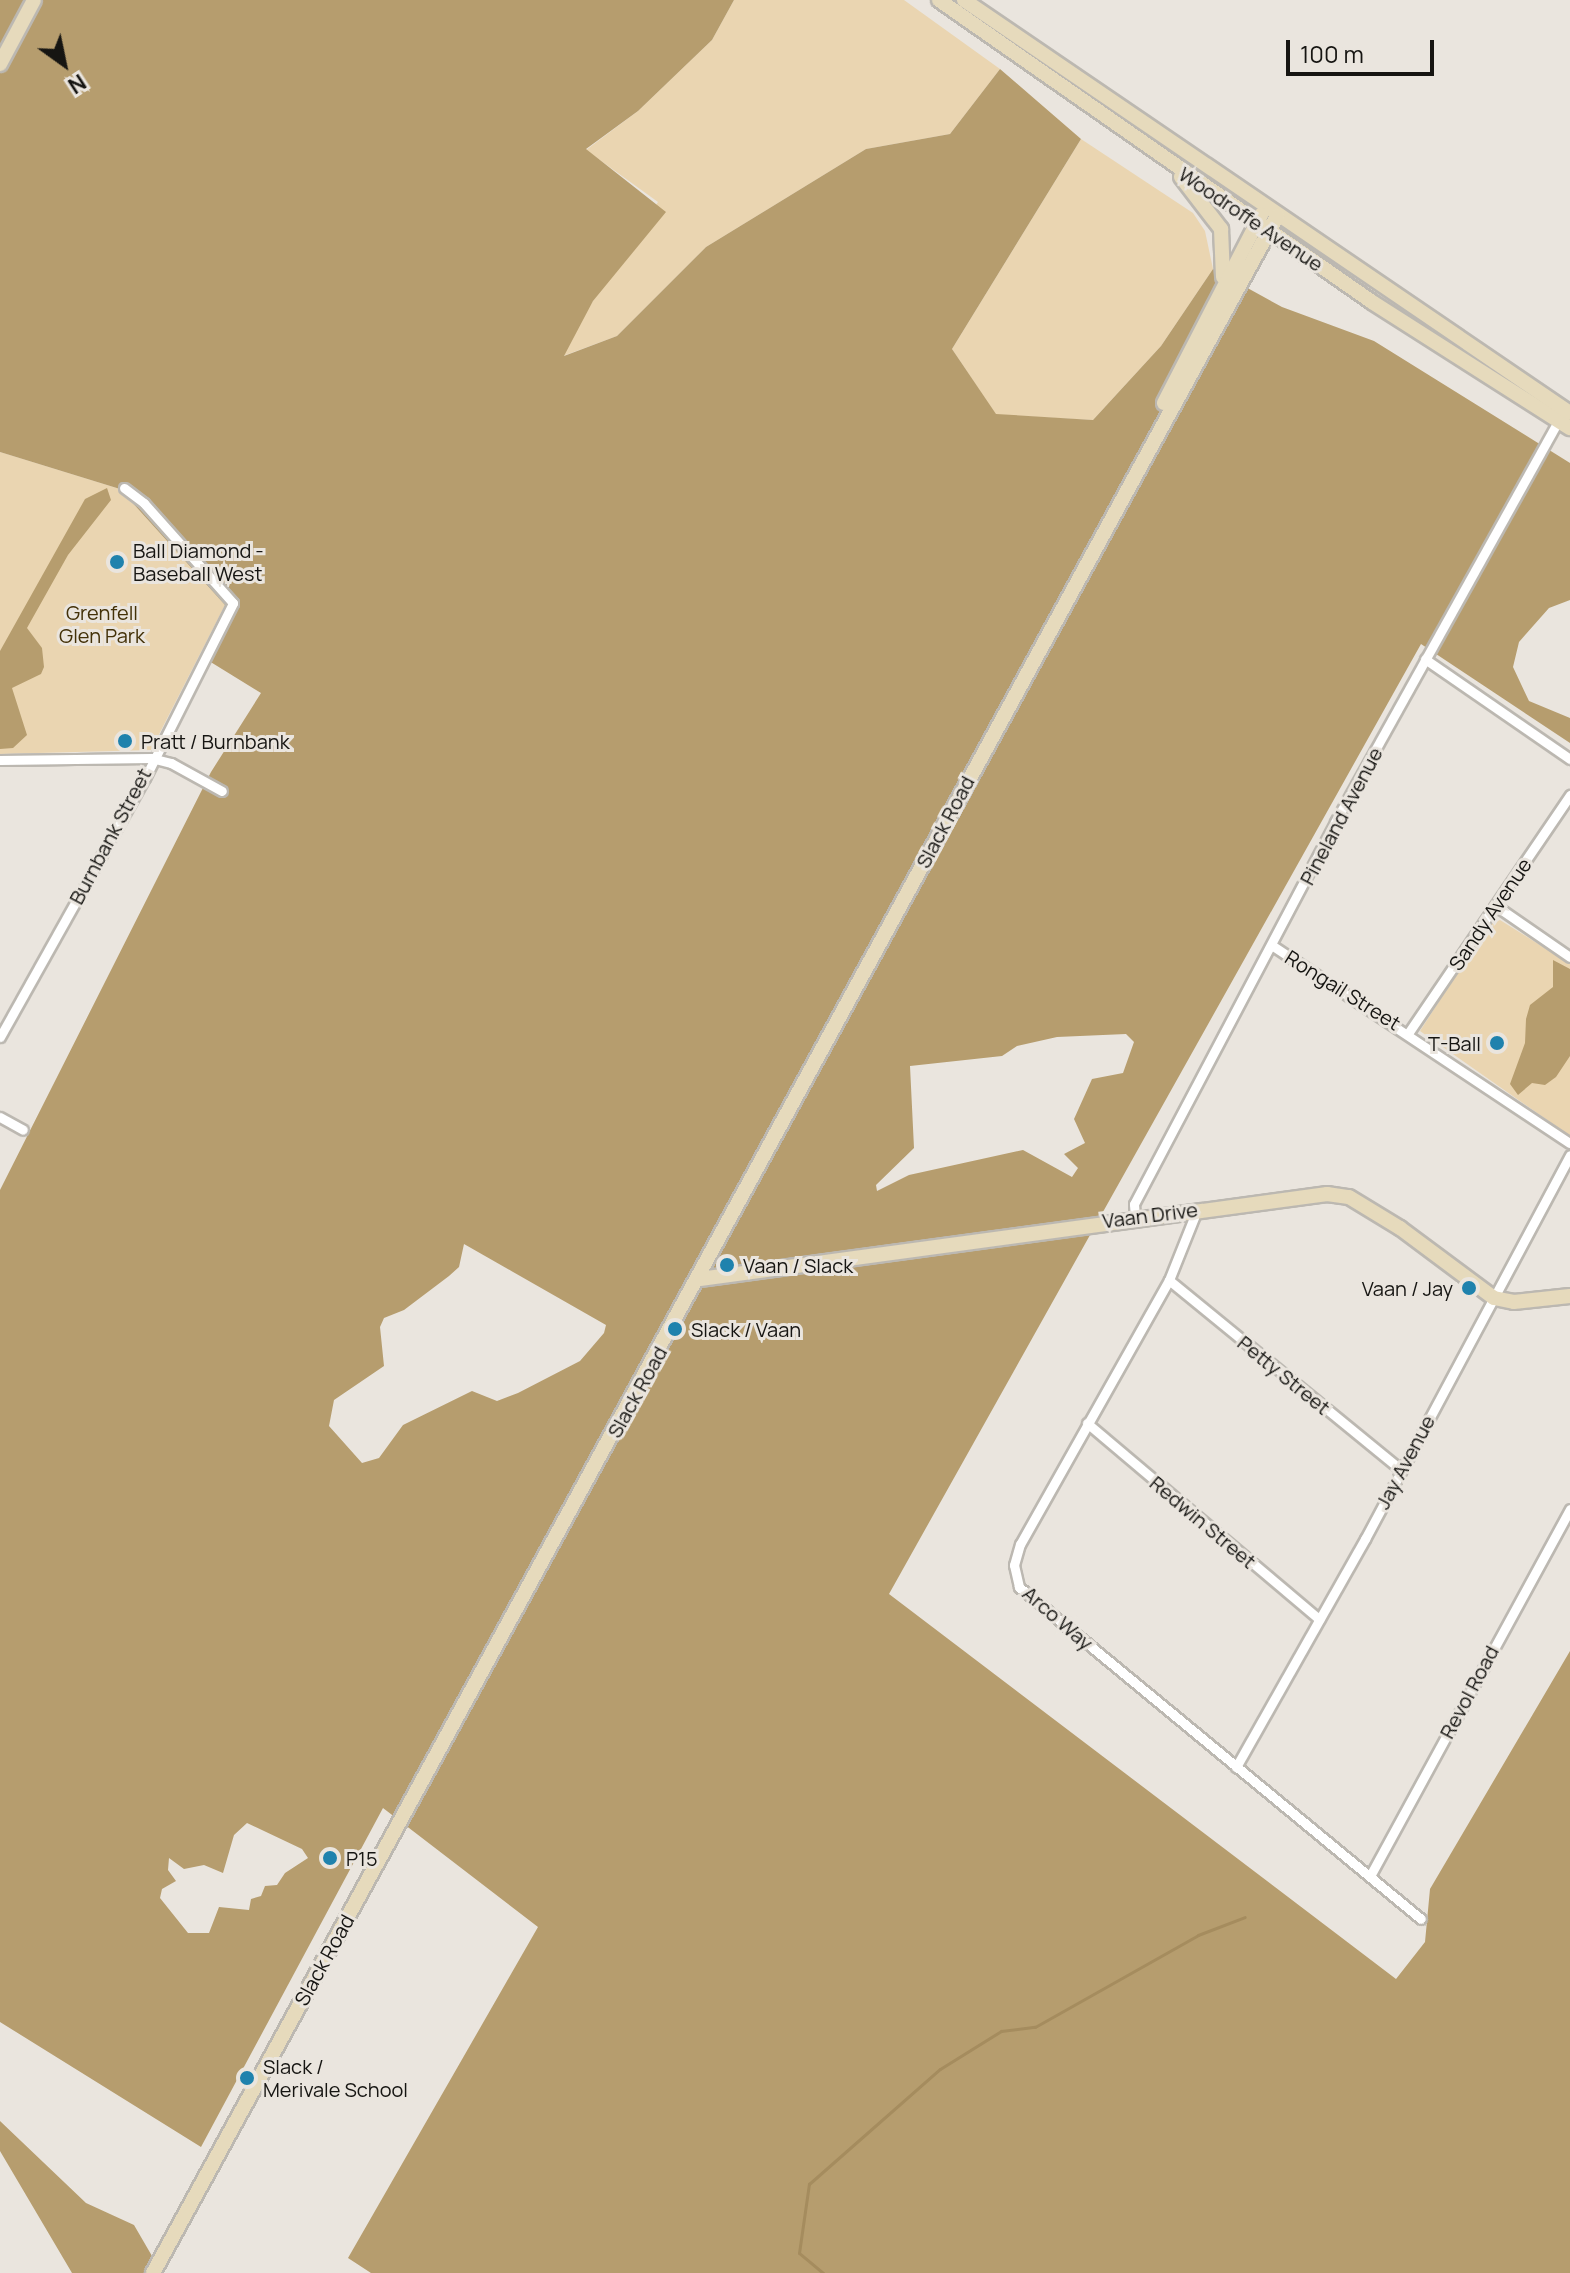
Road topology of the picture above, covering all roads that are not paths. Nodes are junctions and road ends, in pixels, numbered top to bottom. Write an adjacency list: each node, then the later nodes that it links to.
1 (34, 0): 4 (street)
2 (939, 0): 5 (street, Woodroffe Avenue)
3 (964, 0): 6 (street, Woodroffe Avenue)
4 (0, 64)
5 (1178, 169): 7 (street, Woodroffe Avenue); 8 (street)
6 (1272, 211): 7 (street, Slack Road); 9 (street, Woodroffe Avenue)
7 (1263, 227): 8 (street, Slack Road); 9 (street, Woodroffe Avenue); 10 (street, Slack Road)
8 (1221, 288): 10 (street, Slack Road)
9 (1566, 420): 12 (street, Pineland Avenue)
10 (1138, 466): 29 (street, Slack Road)
11 (124, 488): 13 (street, Burnbank Street)
12 (1425, 659): 14 (street); 19 (street, Pineland Avenue)
13 (151, 758): 15 (street); 16 (street); 22 (street, Burnbank Street)
14 (1570, 759)
15 (0, 760)
16 (222, 791)
17 (1570, 795): 18 (street, Sandy Avenue)
18 (1496, 906): 20 (street); 21 (street, Sandy Avenue)
19 (1273, 946): 21 (street, Rongail Street); 28 (street, Pineland Avenue)
20 (1570, 957)
21 (1409, 1032): 25 (street, Rongail Street)
22 (0, 1037)
23 (0, 1117): 24 (street)
24 (23, 1130)
25 (1570, 1143)
26 (1570, 1155): 32 (street, Jay Avenue)
27 (1197, 1210): 28 (street, Vaan Drive); 30 (street, Arco Way); 32 (street, Vaan Drive)
28 (1135, 1216): 29 (street, Vaan Drive)
29 (700, 1279): 40 (street, Slack Road)
30 (1169, 1280): 33 (street, Arco Way); 34 (street, Petty Street)
31 (1570, 1296): 32 (street)
32 (1494, 1298): 34 (street, Jay Avenue)
33 (1087, 1423): 36 (street, Redwin Street); 37 (street, Arco Way)
34 (1400, 1469): 36 (street, Jay Avenue)
35 (1570, 1509): 38 (street, Revol Road)
36 (1319, 1619): 37 (street, Jay Avenue)
37 (1236, 1767): 38 (street, Arco Way)
38 (1370, 1876): 39 (street, Arco Way)
39 (1421, 1919)
40 (153, 2273)

